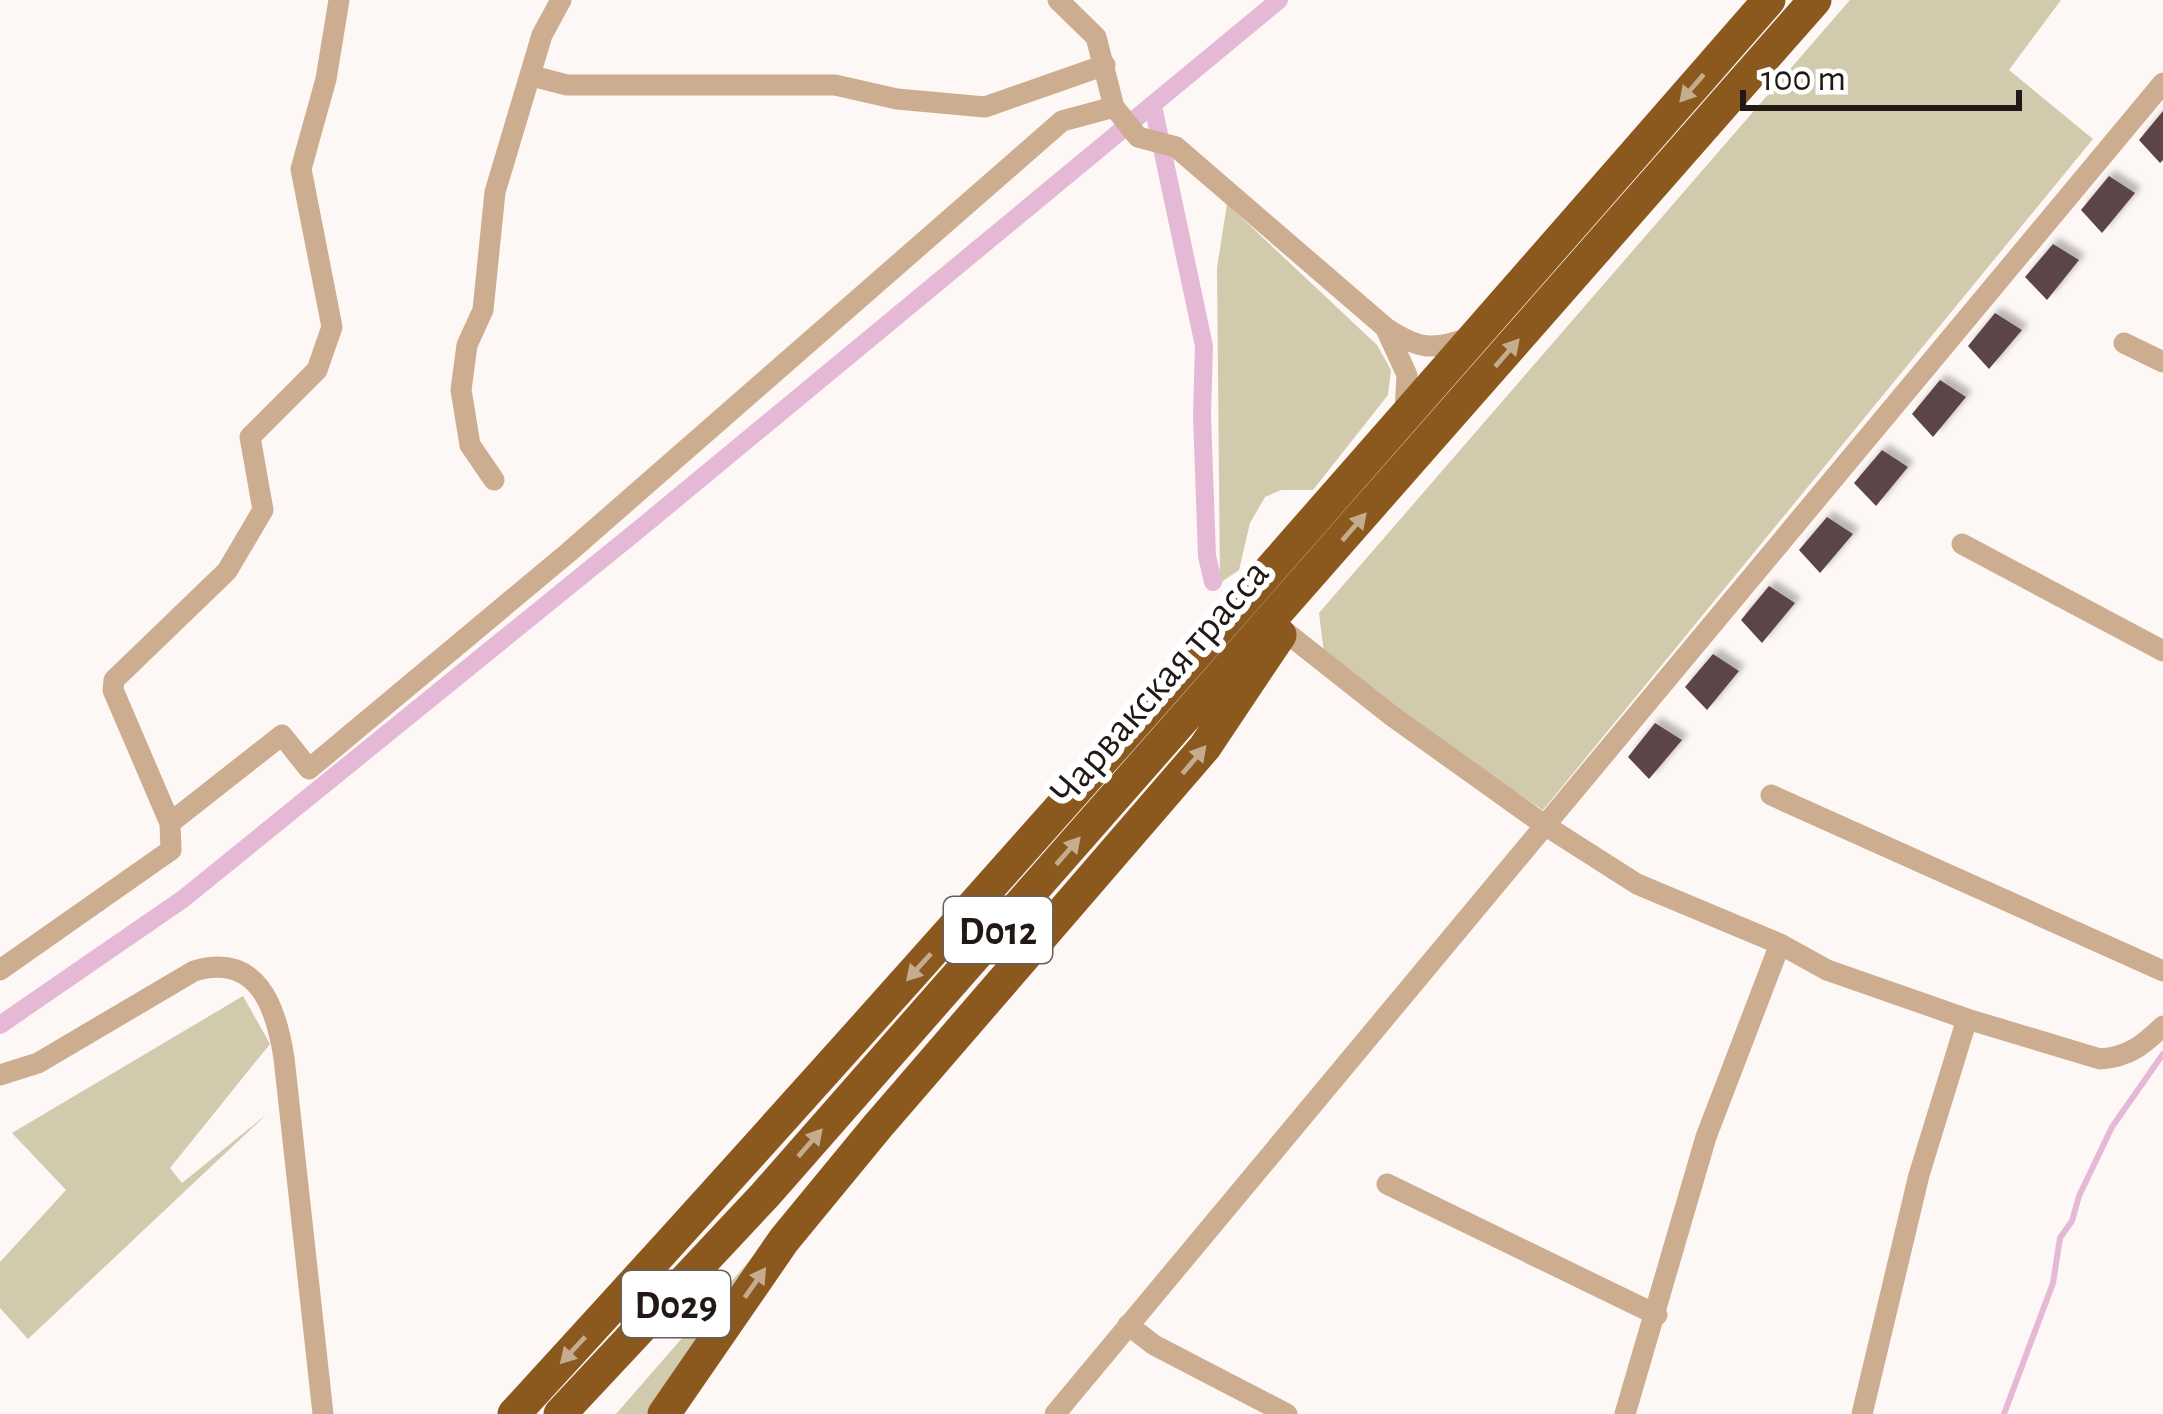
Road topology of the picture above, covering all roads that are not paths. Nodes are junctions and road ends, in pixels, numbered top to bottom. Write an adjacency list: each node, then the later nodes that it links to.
1 (338, 0): 21 (street)
2 (561, 0): 7 (street)
3 (1058, 0): 6 (street)
4 (1768, 0): 11 (highway, Чарвакская трасса / D012, one-way to 11)
5 (1814, 0): 17 (highway, Чарвакская трасса / D012, one-way to 5)
6 (1105, 65): 7 (street); 9 (street)
7 (532, 76): 15 (street)
8 (2163, 83): 22 (street)
9 (1114, 107): 10 (street); 21 (street)
10 (1386, 328): 11 (street); 14 (street)
11 (1481, 330): 14 (highway, Чарвакская трасса / D012)
12 (2124, 343): 13 (street)
13 (2163, 362)
14 (1403, 418): 34 (highway, Чарвакская трасса / D012, one-way to 34)
15 (494, 480)
16 (1962, 544): 19 (street)
17 (1316, 570): 18 (highway); 30 (highway, Чарвакская трасса / D012, one-way to 17)
18 (1283, 631): 22 (street); 37 (highway, one-way to 18)
19 (2163, 651)
20 (1771, 795): 25 (street)
21 (170, 824): 24 (street)
22 (1544, 824): 23 (street); 32 (street)
23 (1780, 944): 26 (street); 31 (street)
24 (0, 970)
25 (2163, 971)
26 (1967, 1019): 27 (street); 41 (street)
27 (2163, 1026)
28 (0, 1075): 33 (street)
29 (1387, 1184): 31 (street)
30 (765, 1195): 35 (highway, Чарвакская трасса / D012); 36 (highway, D029)
31 (1657, 1315): 40 (street)
32 (1128, 1325): 38 (street); 39 (street)
33 (322, 1414)
34 (514, 1414)
35 (560, 1414)
36 (586, 1414)
37 (664, 1414)
38 (1055, 1414)
39 (1287, 1414)
40 (1625, 1414)
41 (1862, 1414)

